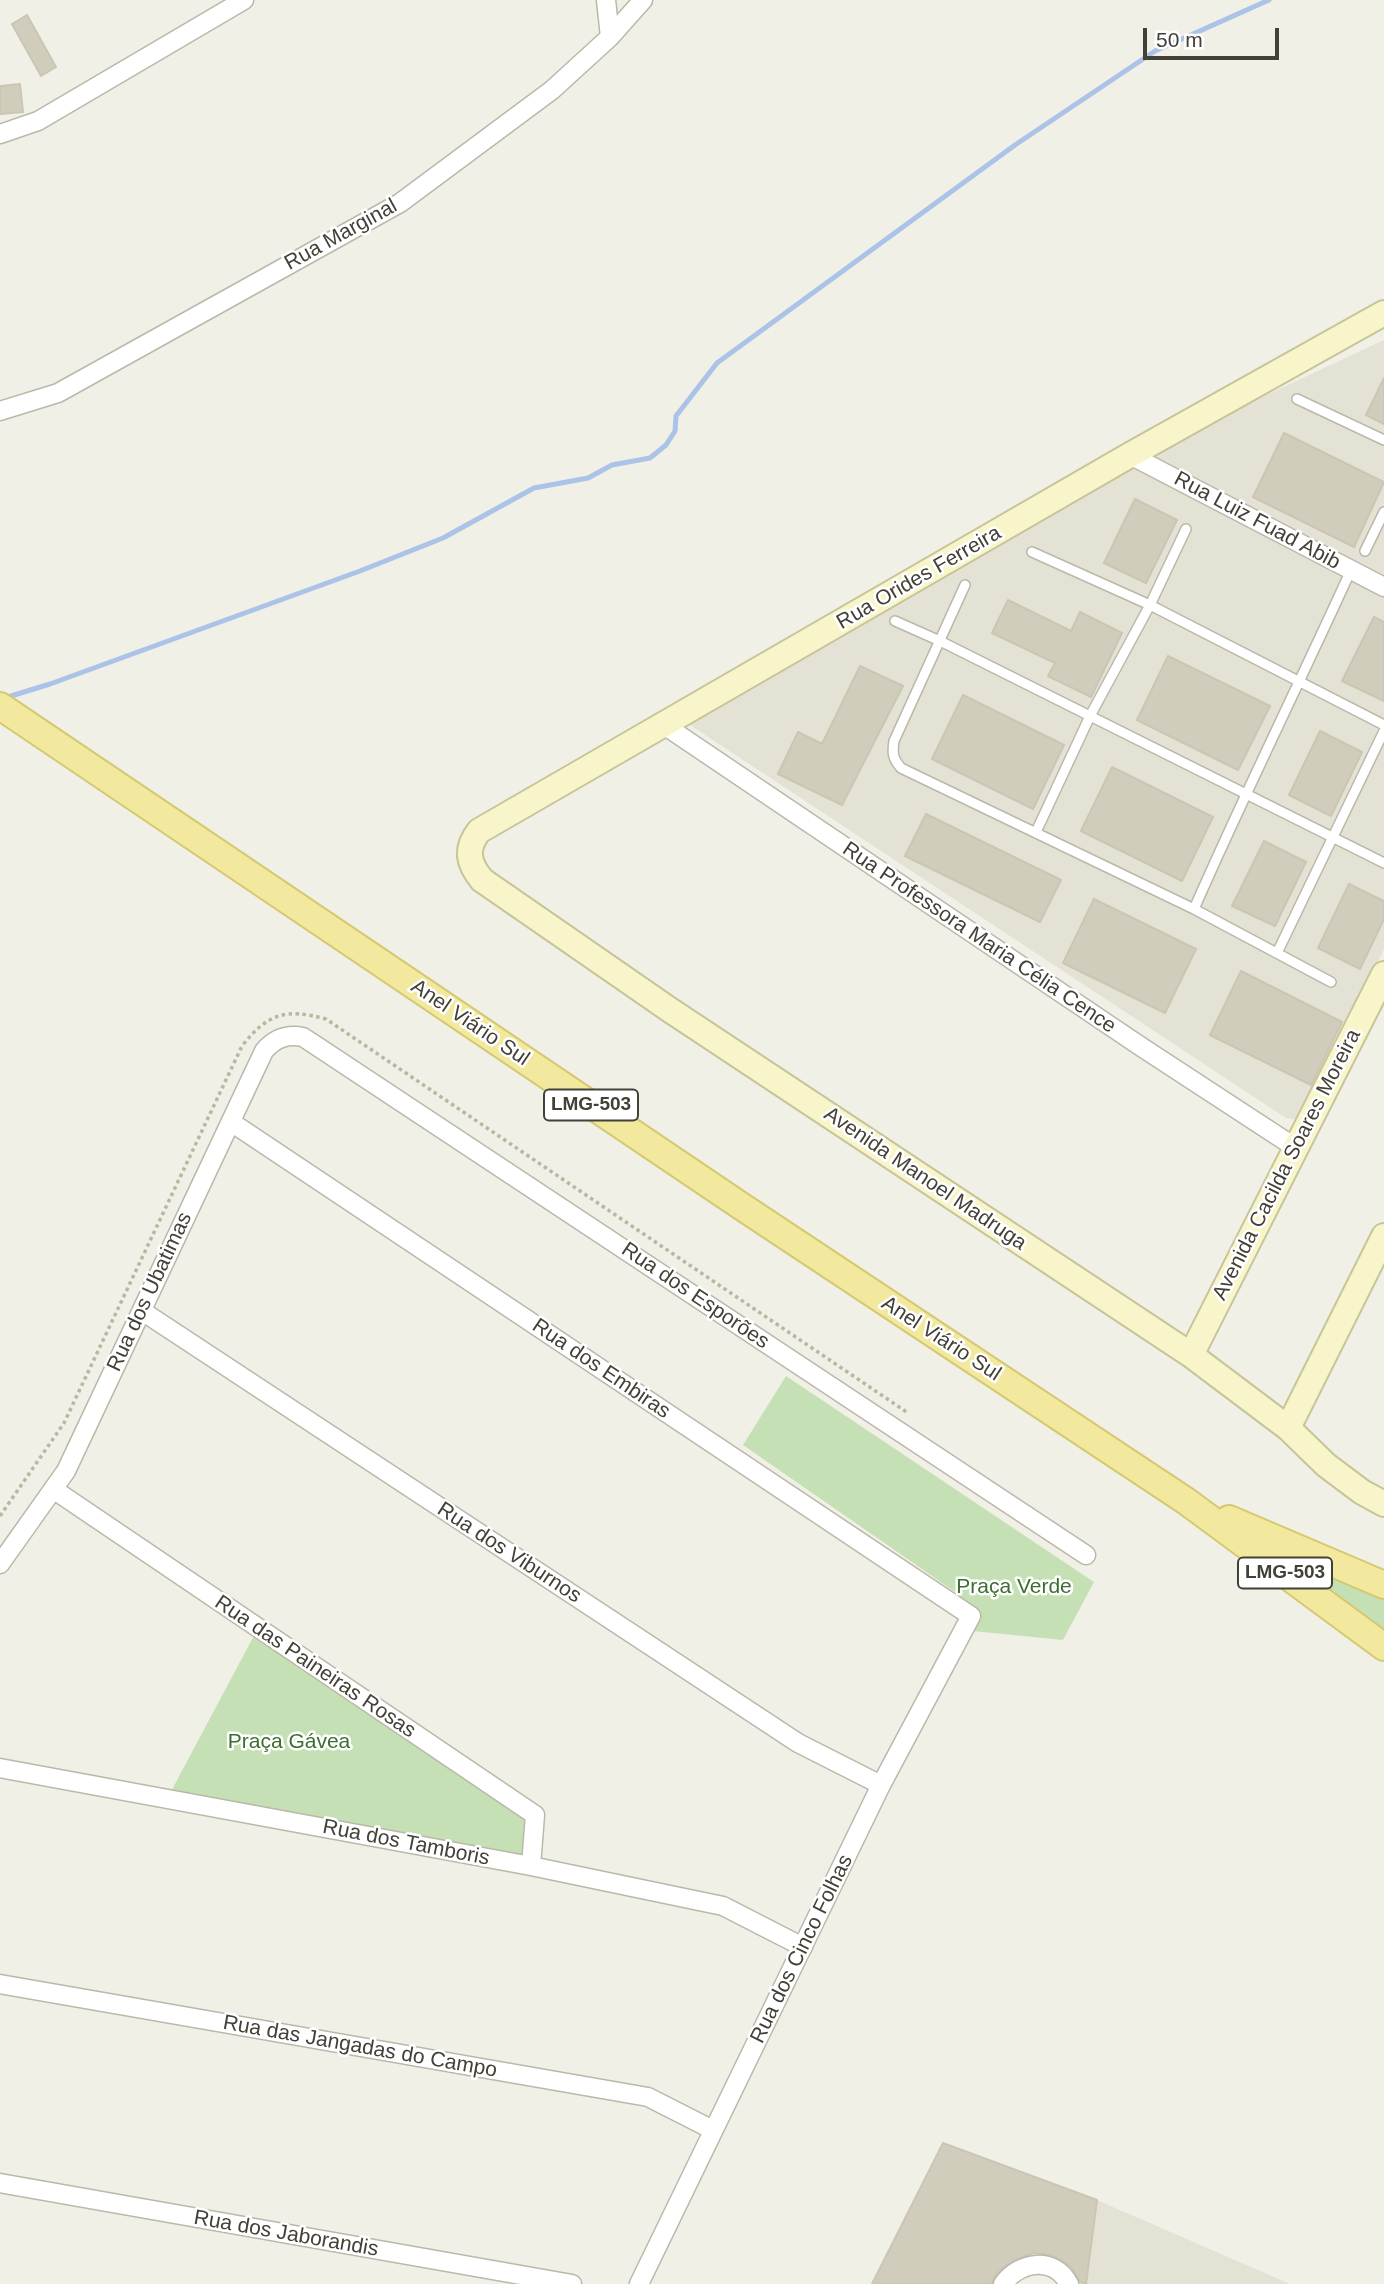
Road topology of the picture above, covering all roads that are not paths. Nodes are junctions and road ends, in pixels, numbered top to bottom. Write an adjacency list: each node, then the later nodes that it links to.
1 (244, 0): 5 (street)
2 (606, 0): 4 (street)
3 (643, 0): 4 (street, Rua Marginal)
4 (610, 37): 8 (street, Rua Marginal)
5 (0, 134)
6 (1384, 313): 10 (street, Rua Orides Ferreira)
7 (1297, 399): 9 (lane)
8 (0, 411)
9 (1384, 440)
10 (1130, 455): 15 (street, Rua Luiz Fuad Abib); 24 (street, Rua Orides Ferreira)
11 (1384, 512): 13 (lane)
12 (1186, 529): 18 (lane)
13 (1365, 551)
14 (1032, 552): 18 (lane)
15 (1351, 570): 17 (street, Rua Luiz Fuad Abib); 21 (lane)
16 (965, 585): 20 (lane)
17 (1384, 587)
18 (1150, 604): 21 (lane); 23 (lane)
19 (895, 621): 20 (lane)
20 (940, 641): 23 (lane); 28 (lane)
21 (1300, 682): 25 (lane); 27 (lane)
22 (0, 706): 44 (main road, Anel Viário Sul / LMG-503)
23 (1090, 716): 27 (lane); 28 (lane)
24 (664, 725): 30 (street, Rua Orides Ferreira); 38 (street, Rua Professora Maria Célia Cence)
25 (1384, 725)
26 (1384, 732): 29 (lane)
27 (1245, 793): 29 (lane); 32 (lane)
28 (1036, 832): 32 (lane)
29 (1332, 837): 31 (lane); 33 (lane)
30 (470, 856): 41 (street, Avenida Manoel Madruga)
31 (1384, 863)
32 (1194, 909): 33 (lane)
33 (1277, 953): 35 (lane)
34 (1384, 974): 38 (street, Avenida Cacilda Soares Moreira)
35 (1331, 982)
36 (303, 1037): 37 (street, Rua dos Ubatimas); 46 (street, Rua dos Esporões)
37 (231, 1122): 40 (street, Rua dos Ubatimas); 49 (street, Rua dos Embiras)
38 (1296, 1148): 41 (street, Avenida Cacilda Soares Moreira)
39 (1384, 1236): 42 (street)
40 (142, 1311): 43 (street, Rua dos Ubatimas); 52 (street, Rua dos Viburnos)
41 (1191, 1355): 42 (street, Avenida Manoel Madruga)
42 (1288, 1428): 45 (street, Avenida Manoel Madruga)
43 (53, 1489): 47 (street, Rua dos Ubatimas); 53 (street, Rua das Paineiras Rosas)
44 (1186, 1501): 48 (main road, Anel Viário Sul / LMG-503); 50 (main road, Anel Viário Sul / LMG-503)
45 (1384, 1504)
46 (1086, 1555)
47 (0, 1564)
48 (1384, 1586)
49 (971, 1616): 52 (street, Rua dos Cinco Folhas)
50 (1384, 1647)
51 (0, 1768): 53 (street, Rua dos Tamboris)
52 (881, 1785): 54 (street, Rua dos Cinco Folhas)
53 (531, 1866): 54 (street, Rua dos Tamboris)
54 (803, 1947): 56 (street, Rua dos Cinco Folhas)
55 (0, 1984): 56 (street, Rua das Jangadas do Campo)
56 (713, 2130): 59 (street, Rua dos Cinco Folhas)
57 (0, 2183): 58 (street, Rua dos Jaborandis)
58 (572, 2284)
59 (639, 2284)
60 (1003, 2284): 61 (street)
61 (1069, 2284)

